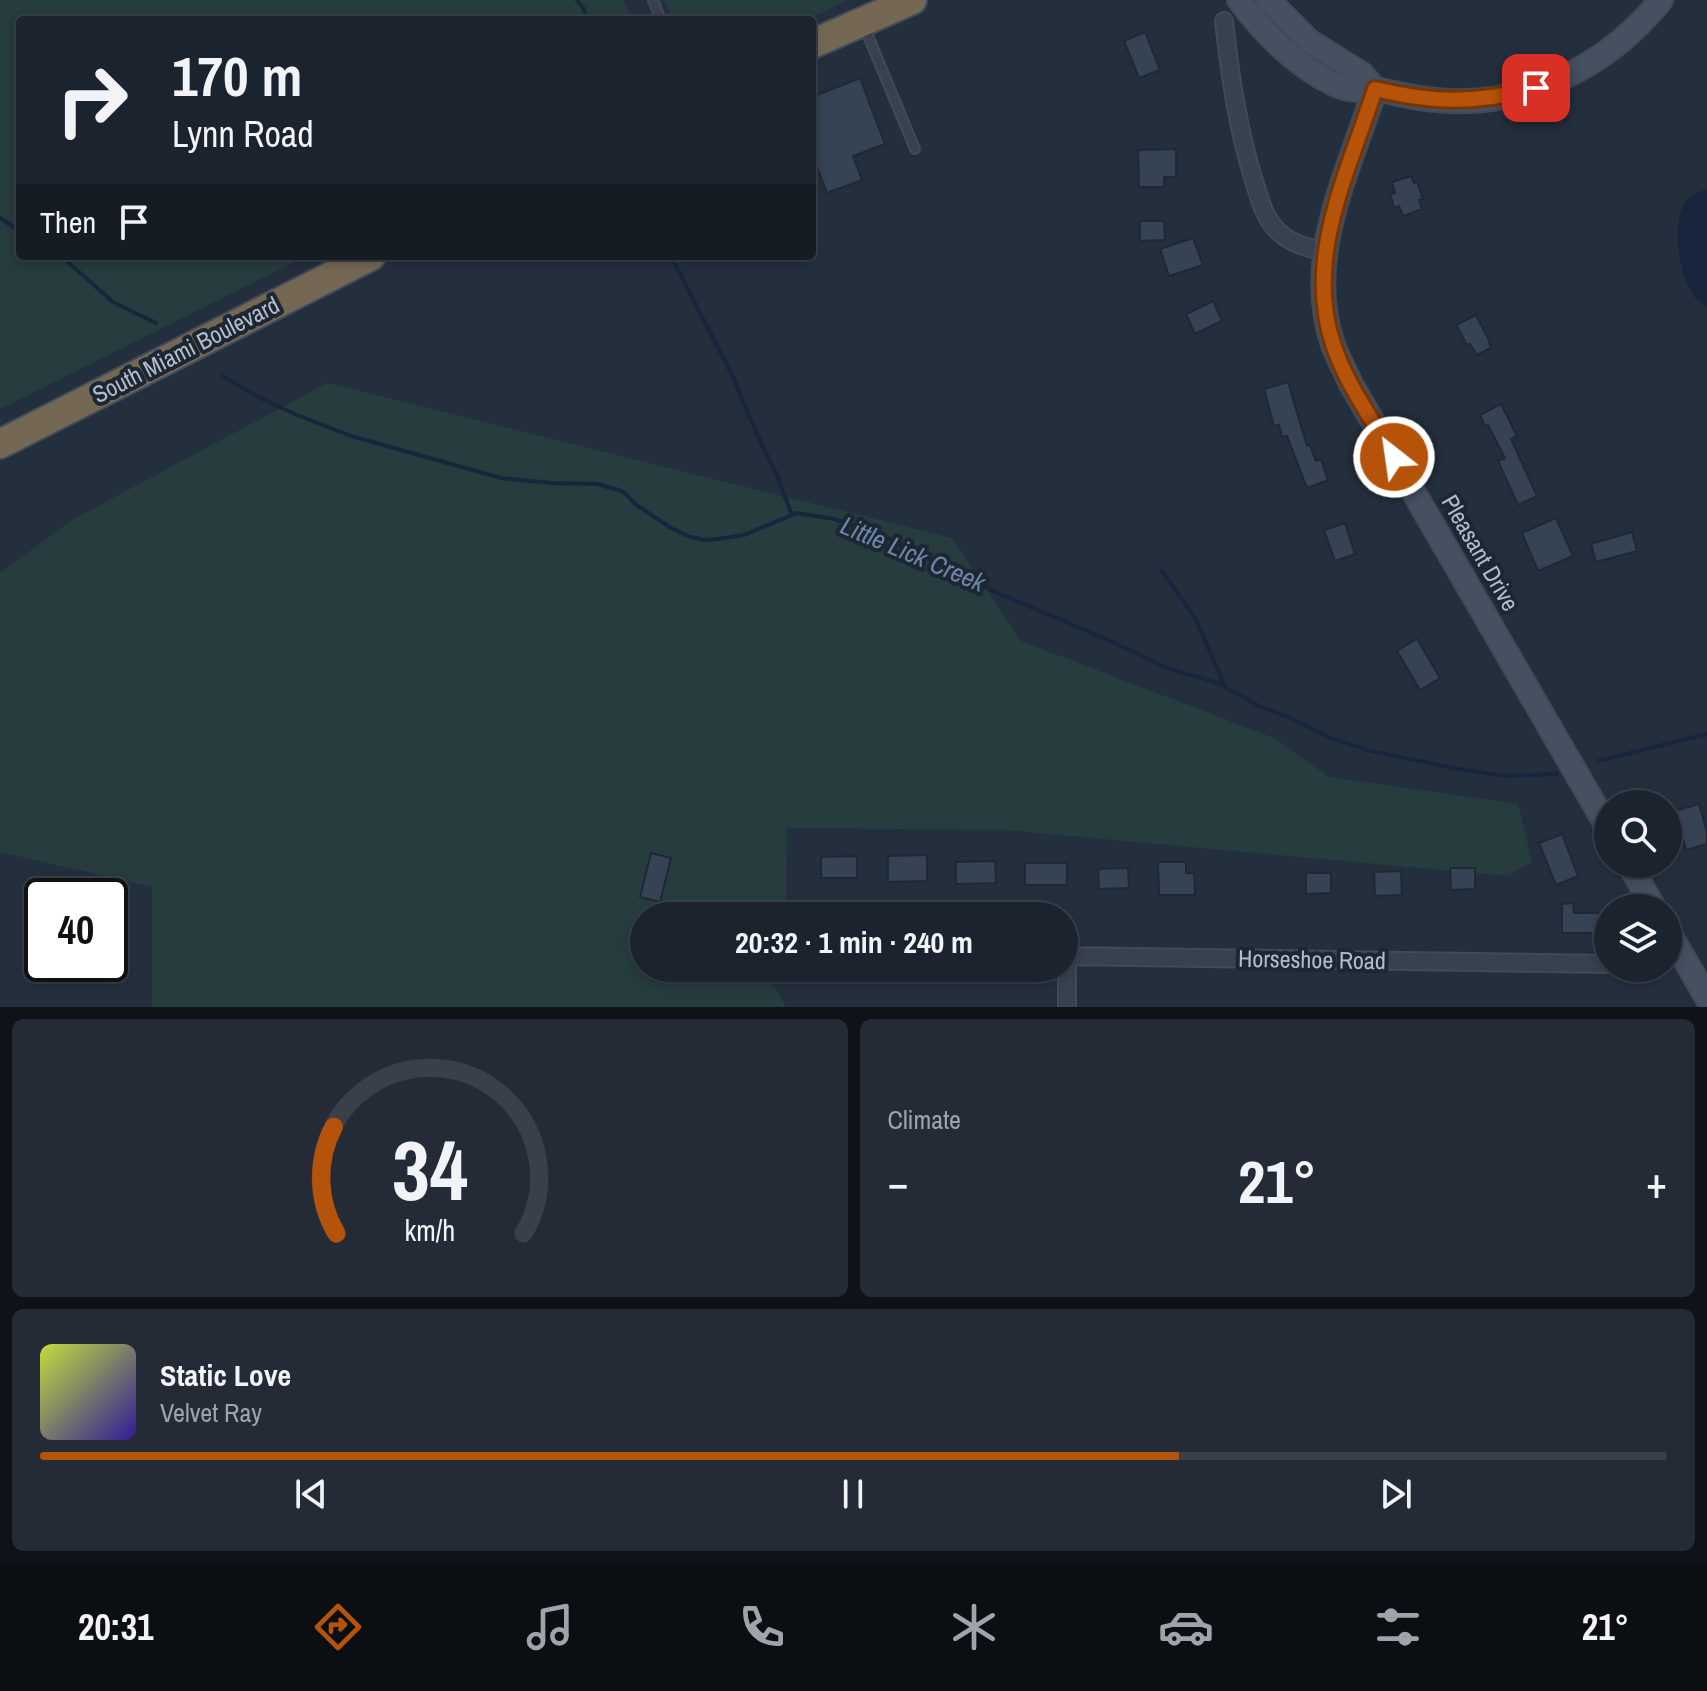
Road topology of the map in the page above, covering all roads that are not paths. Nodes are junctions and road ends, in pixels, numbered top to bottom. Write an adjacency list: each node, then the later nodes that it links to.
1 (912, 0): 5 (highway)
2 (1239, 0): 8 (street)
3 (1268, 0): 8 (street)
4 (1661, 0): 8 (street)
5 (875, 11): 7 (highway); 9 (lane)
6 (1224, 21): 10 (street)
7 (816, 42)
8 (1375, 89): 10 (street, Pleasant Drive)
9 (915, 149)
10 (1324, 251): 13 (street, Pleasant Drive)
11 (363, 260): 12 (highway, South Miami Boulevard)
12 (0, 444)
13 (1594, 804)
14 (1078, 956): 15 (street, Horseshoe Road)
15 (1594, 964)
16 (1682, 967): 18 (street)
17 (1066, 982): 19 (street, Horseshoe Road)
18 (1707, 998)
19 (1067, 1007)

